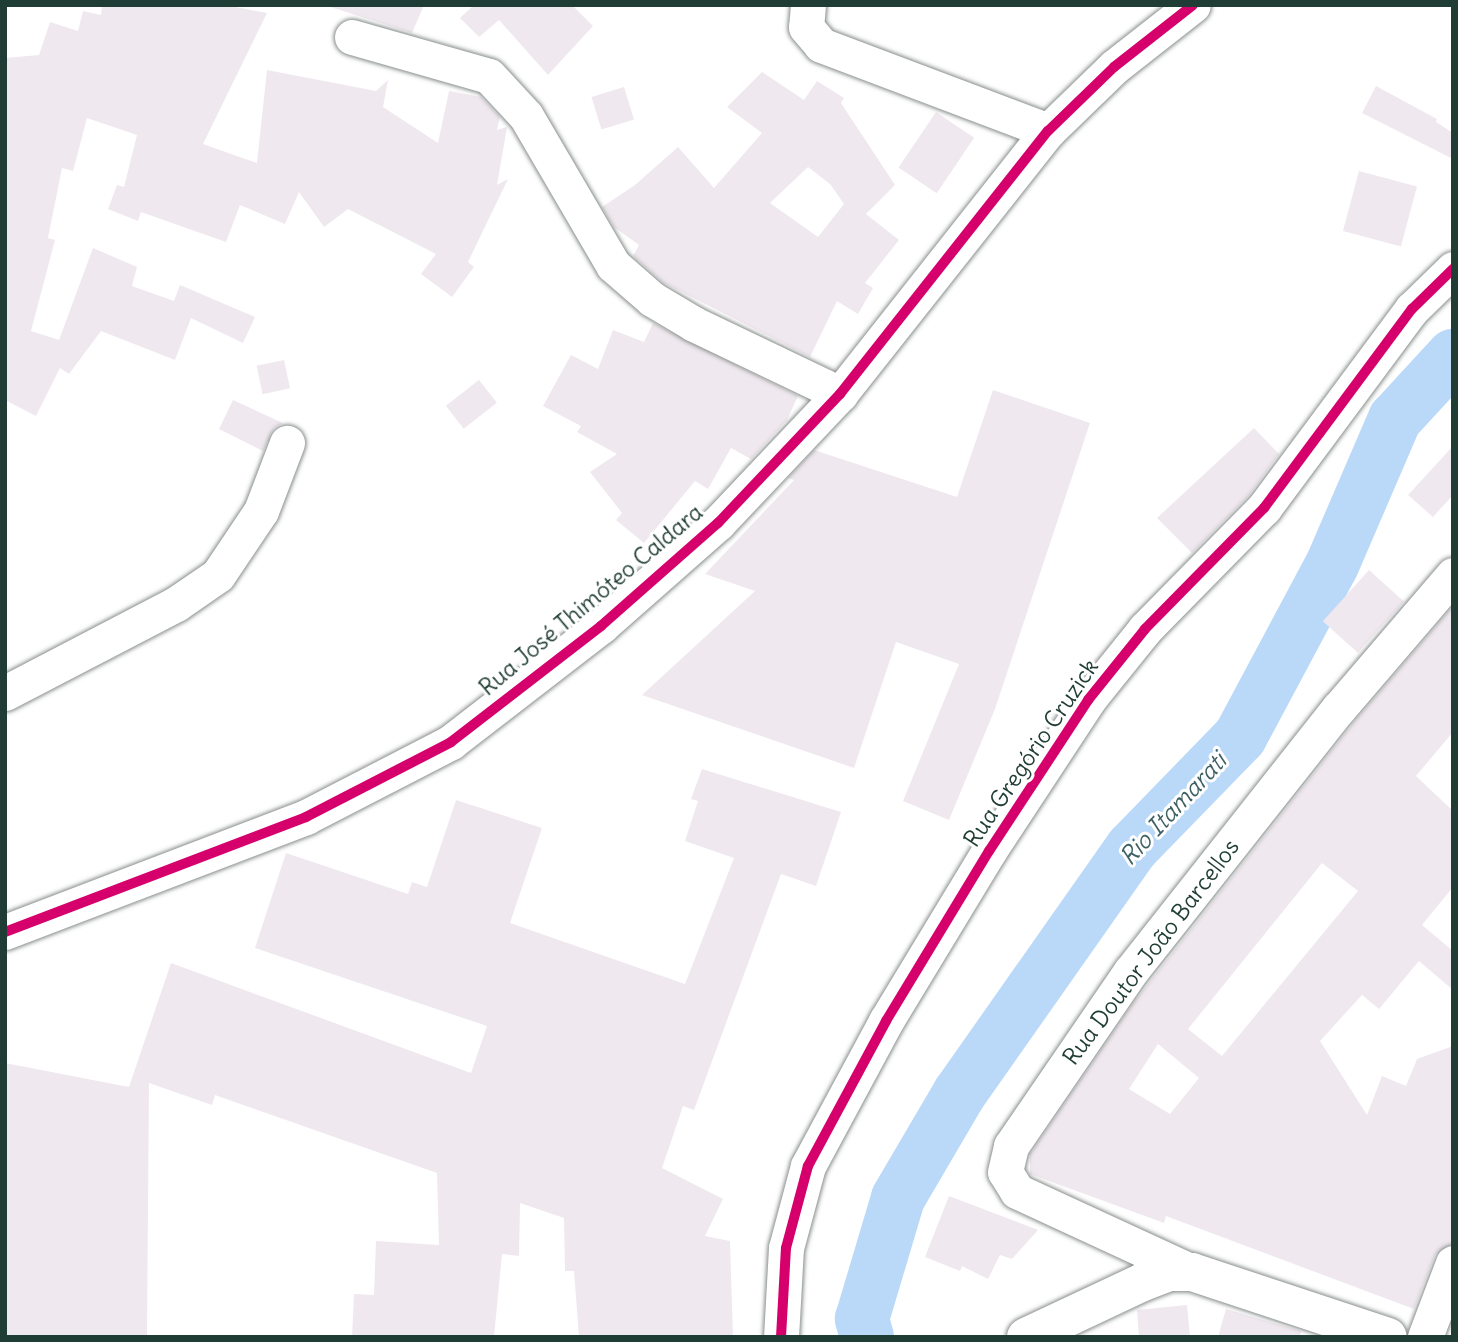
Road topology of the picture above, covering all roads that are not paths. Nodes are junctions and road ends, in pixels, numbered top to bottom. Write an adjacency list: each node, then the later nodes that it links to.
1 (808, 5): 4 (street)
2 (1193, 5): 4 (street, Rua José Thimóteo Caldara)
3 (352, 37): 6 (street)
4 (1048, 131): 6 (street, Rua José Thimóteo Caldara)
5 (1453, 269): 13 (street, Rua Gregório Cruzick)
6 (840, 394): 10 (street, Rua José Thimóteo Caldara)
7 (287, 443): 9 (street)
8 (1453, 575): 12 (street, Rua Doutor João Barcellos)
9 (5, 693)
10 (5, 932)
11 (1453, 1263): 16 (street)
12 (1192, 1272): 14 (street); 15 (street)
13 (781, 1337)
14 (1026, 1337)
15 (1388, 1337)
16 (1425, 1337)

